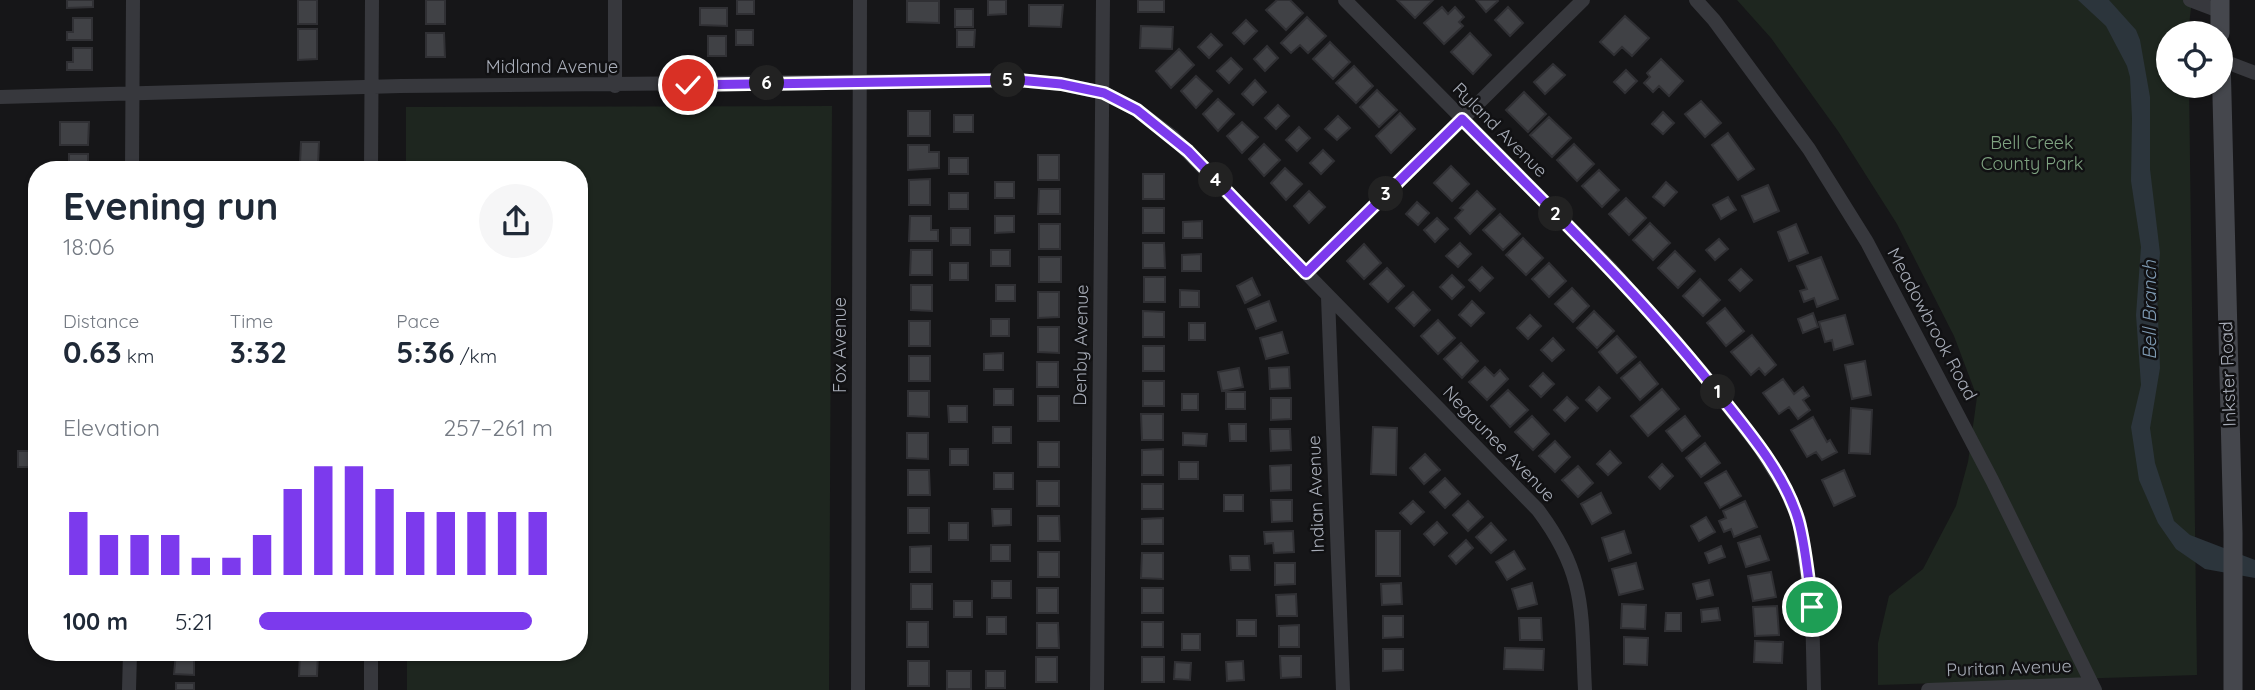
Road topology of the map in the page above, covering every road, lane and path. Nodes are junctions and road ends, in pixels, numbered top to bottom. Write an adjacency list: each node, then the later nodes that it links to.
1 (133, 0): 17 (street)
2 (372, 0): 15 (street)
3 (615, 0): 14 (street)
4 (860, 0): 13 (street, Fox Avenue)
5 (1103, 0): 16 (street, Denby Avenue)
6 (1345, 0): 20 (street, Ryland Avenue)
7 (1583, 0): 20 (street)
8 (1696, 0): 27 (street, Meadowbrook Road)
9 (2190, 0): 10 (street)
10 (2220, 6)
11 (2233, 64): 12 (street)
12 (2255, 73)
13 (860, 82): 14 (street, Midland Avenue); 16 (street, Midland Avenue); 30 (street, Fox Avenue)
14 (615, 86): 15 (street, Midland Avenue)
15 (371, 88): 17 (street, Midland Avenue); 22 (street)
16 (1104, 93): 23 (street); 31 (street, Denby Avenue)
17 (132, 94): 18 (street, Midland Avenue); 21 (street)
18 (0, 97)
19 (2222, 98): 36 (main road, Inkster Road)
20 (1462, 119): 23 (street); 34 (street, Ryland Avenue)
21 (132, 161)
22 (371, 161)
23 (1306, 273): 24 (street, Negaunee Avenue)
24 (1328, 298): 32 (street, Indian Avenue); 33 (street, Negaunee Avenue)
25 (130, 661): 28 (street)
26 (371, 661): 29 (street)
27 (2094, 687): 35 (street, Puritan Avenue)
28 (129, 690)
29 (371, 690)
30 (858, 690)
31 (1097, 690)
32 (1343, 690)
33 (1585, 690)
34 (1814, 690)
35 (1928, 690)
36 (2233, 690)

